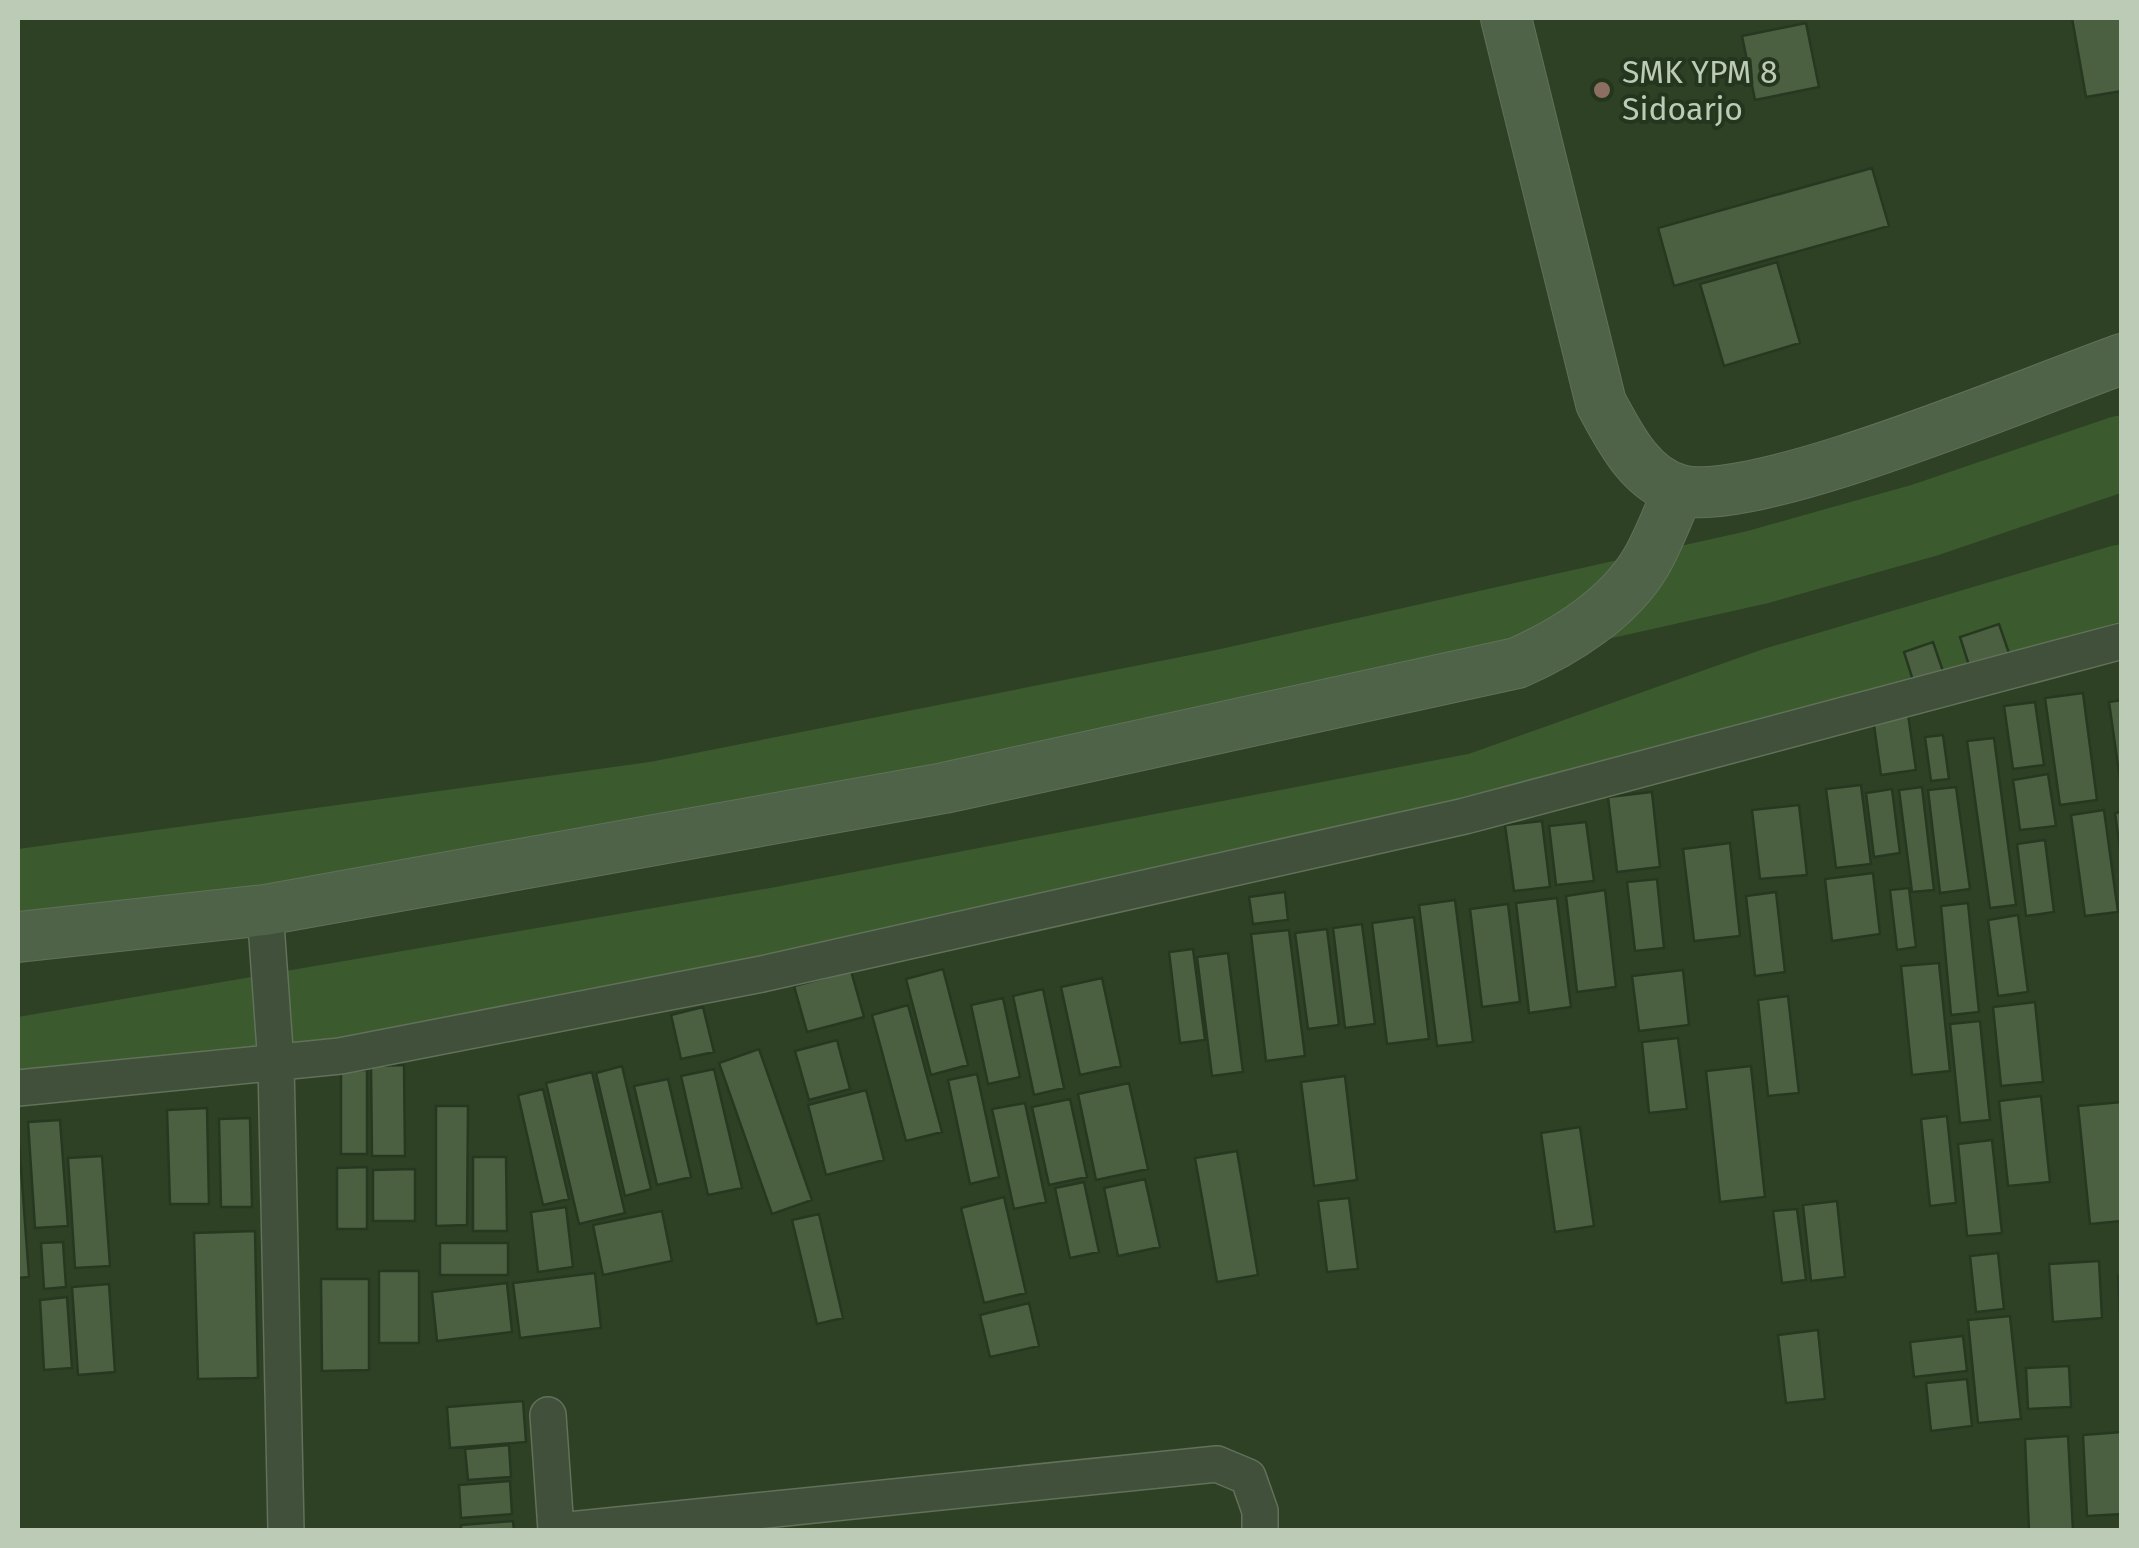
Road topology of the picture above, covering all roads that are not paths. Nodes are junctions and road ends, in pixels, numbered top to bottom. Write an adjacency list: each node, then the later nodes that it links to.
1 (1506, 18): 3 (street)
2 (2122, 359): 3 (street)
3 (1679, 490): 5 (street)
4 (2122, 641): 7 (street)
5 (266, 932): 6 (street); 7 (street)
6 (18, 937)
7 (275, 1053): 8 (street); 10 (street)
8 (18, 1088)
9 (548, 1415): 11 (street)
10 (286, 1530)
11 (556, 1530)
12 (568, 1530): 13 (street)
13 (1260, 1530)

